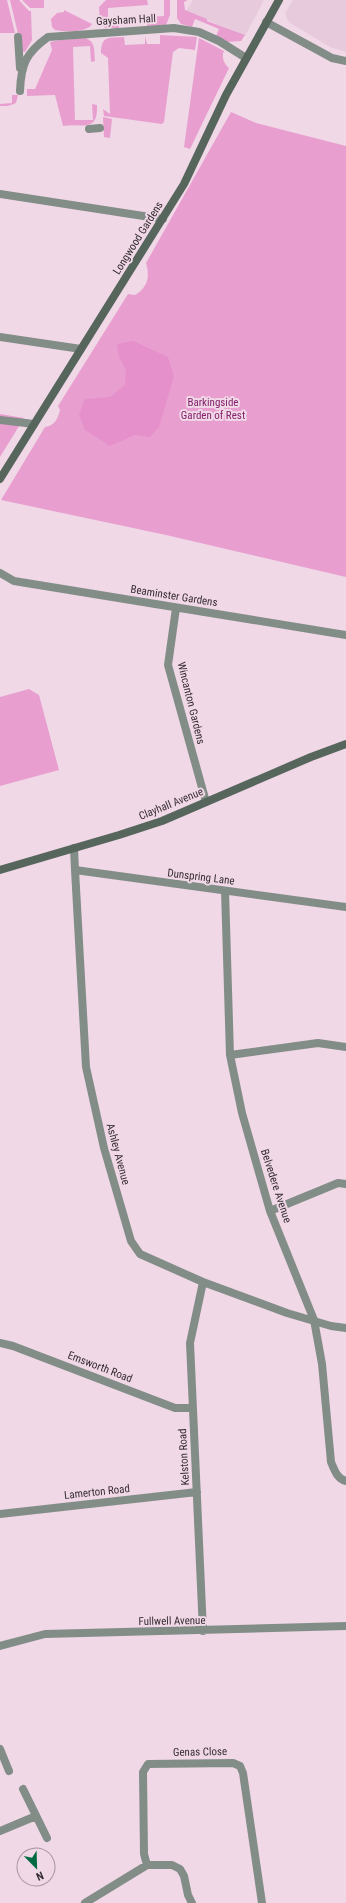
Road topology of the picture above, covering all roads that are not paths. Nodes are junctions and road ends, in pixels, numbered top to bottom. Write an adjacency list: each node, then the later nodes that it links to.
1 (279, 0): 2 (street, Longwood Gardens)
2 (266, 22): 4 (street, Longwood Gardens); 5 (street)
3 (18, 37): 6 (street, Gaysham Hall)
4 (246, 58): 6 (street, Gaysham Hall); 11 (street, Longwood Gardens)
5 (346, 61)
6 (21, 74): 7 (street, Gaysham Hall)
7 (20, 91)
8 (89, 128): 9 (street)
9 (100, 128)
10 (0, 194): 11 (street)
11 (163, 219): 13 (street, Longwood Gardens)
12 (0, 337): 13 (street)
13 (81, 349): 15 (street, Longwood Gardens)
14 (0, 420): 15 (street)
15 (34, 424): 16 (street, Longwood Gardens)
16 (0, 479)
17 (0, 573): 18 (street, Beaminster Gardens)
18 (176, 608): 19 (street, Beaminster Gardens); 21 (street, Wincanton Gardens)
19 (346, 635)
20 (346, 744): 21 (street, Clayhall Avenue)
21 (206, 802): 22 (street, Clayhall Avenue)
22 (74, 848): 23 (street, Clayhall Avenue); 24 (street)
23 (0, 870)
24 (75, 870): 25 (street, Dunspring Lane); 31 (street, Ashley Avenue)
25 (226, 891): 26 (street, Dunspring Lane); 28 (street, Belvedere Avenue)
26 (346, 907)
27 (346, 1047): 28 (street)
28 (230, 1055): 30 (street, Belvedere Avenue)
29 (346, 1184): 30 (street)
30 (270, 1211): 32 (street, Belvedere Avenue)
31 (203, 1282): 32 (street, Ashley Avenue); 35 (street, Kelston Road)
32 (314, 1320): 33 (street, Ashley Avenue); 36 (street, Belvedere Avenue)
33 (346, 1328)
34 (0, 1343): 35 (street, Emsworth Road)
35 (192, 1408): 37 (street, Kelston Road)
36 (344, 1480)
37 (198, 1492): 38 (street, Lamerton Road); 40 (street, Kelston Road)
38 (0, 1514)
39 (346, 1626): 40 (street, Fullwell Avenue)
40 (203, 1631): 41 (street, Fullwell Avenue)
41 (0, 1646)
42 (0, 1749): 43 (street)
43 (9, 1771)
44 (23, 1789): 45 (street)
45 (36, 1816): 46 (street); 47 (street)
46 (0, 1830)
47 (47, 1838)
48 (147, 1865): 49 (street); 50 (street); 51 (street, Genas Close)
49 (85, 1903)
50 (192, 1903)
51 (262, 1903)

